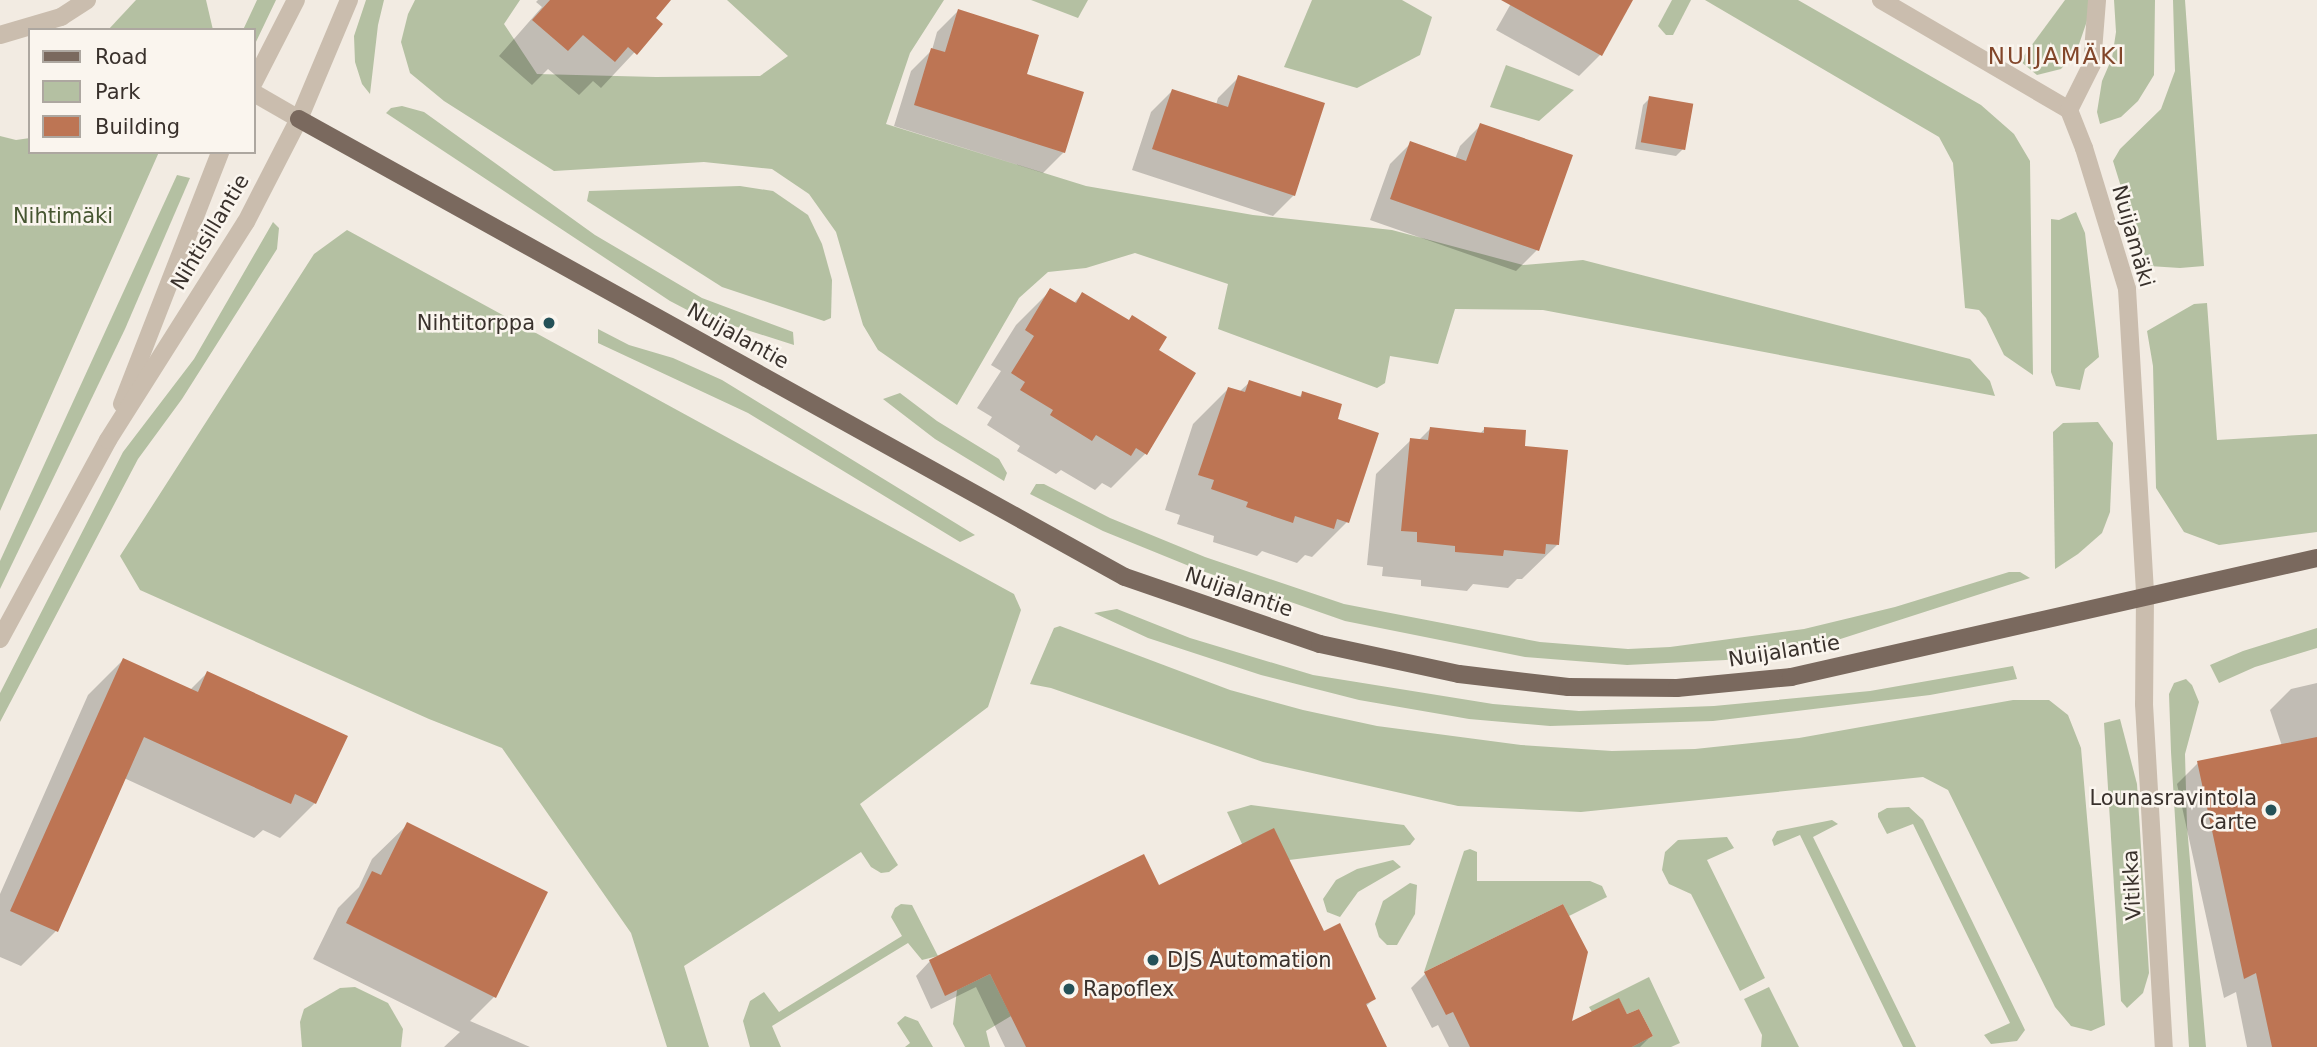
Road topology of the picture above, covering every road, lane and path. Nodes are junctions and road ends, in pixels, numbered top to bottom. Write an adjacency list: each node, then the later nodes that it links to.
1 (87, 0): 6 (street)
2 (296, 0): 7 (street)
3 (349, 0): 10 (street, Nihtisillantie)
4 (1881, 0): 9 (street)
5 (2097, 0): 9 (street)
6 (0, 36)
7 (256, 78)
8 (256, 94): 10 (street, Nuijalantie)
9 (2069, 110): 14 (street, Nuijamäki)
10 (299, 119): 12 (street, Nihtisillantie); 14 (main road, Nuijalantie)
11 (219, 154): 12 (street, Nihtisillantie)
12 (108, 440): 15 (street, Nihtisillantie)
13 (2317, 558): 14 (main road, Nuijalantie)
14 (2145, 595): 16 (street, Vitikka)
15 (0, 639)
16 (2164, 1047)

